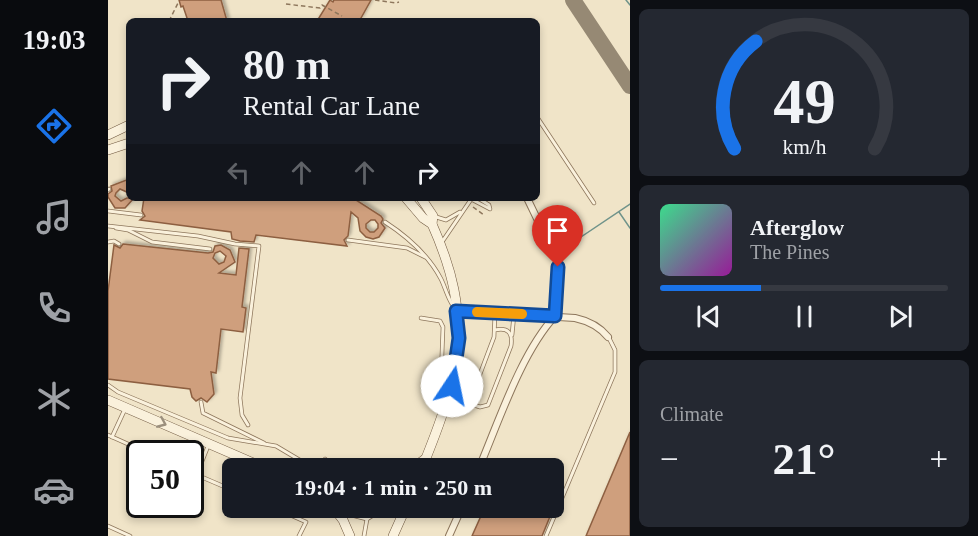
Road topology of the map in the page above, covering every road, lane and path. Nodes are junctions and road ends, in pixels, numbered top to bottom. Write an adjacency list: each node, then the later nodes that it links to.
1 (375, 0): 3 (path)
2 (179, 1): 6 (path)
3 (399, 2)
4 (286, 3): 5 (path)
5 (342, 16)
6 (170, 18)
7 (540, 122): 18 (lane)
8 (126, 126): 9 (main road)
9 (108, 135)
10 (126, 144): 11 (main road)
11 (108, 150)
12 (409, 201): 22 (main road)
13 (422, 201): 22 (main road)
14 (470, 201): 19 (lane)
15 (475, 201): 16 (lane)
16 (483, 201)
17 (528, 201): 34 (street)
18 (594, 203)
19 (464, 209): 22 (lane); 28 (lane)
20 (108, 211): 21 (lane)
21 (141, 215)
22 (432, 220): 28 (main road)
23 (385, 222): 30 (lane)
24 (108, 226): 29 (lane); 43 (lane)
25 (348, 240): 30 (lane)
26 (108, 242): 27 (lane)
27 (119, 244)
28 (441, 244): 31 (main road)
29 (210, 249)
30 (426, 258): 31 (lane)
31 (456, 311): 32 (street); 44 (main road)
32 (495, 313): 33 (street); 36 (lane)
33 (514, 314): 34 (street); 37 (lane)
34 (555, 316): 38 (street); 56 (street)
35 (421, 318): 44 (lane)
36 (495, 330): 37 (lane); 37 (lane)
37 (512, 337)
38 (608, 337): 72 (lane)
39 (108, 385): 48 (lane)
40 (108, 400): 42 (main road)
41 (201, 402): 48 (lane)
42 (125, 408): 45 (lane); 47 (main road, one-way to 47)
43 (248, 426)
44 (439, 427): 49 (main road)
45 (110, 436): 46 (lane)
46 (126, 443)
47 (209, 444): 50 (lane); 51 (main road)
48 (266, 444): 53 (lane)
49 (428, 453): 54 (lane); 55 (main road)
50 (204, 456)
51 (237, 456): 52 (main road)
52 (242, 458)
53 (298, 458)
54 (421, 458)
55 (426, 458)
56 (482, 458)
57 (204, 478): 58 (lane)
58 (222, 486)
59 (297, 518): 67 (lane)
60 (341, 518): 68 (main road)
61 (363, 518): 64 (lane)
62 (401, 518): 70 (main road)
63 (457, 518): 71 (street)
64 (367, 519): 69 (lane)
65 (108, 526): 66 (lane)
66 (130, 536)
67 (300, 536)
68 (350, 536)
69 (364, 536)
70 (393, 536)
71 (449, 536)
72 (546, 536)

